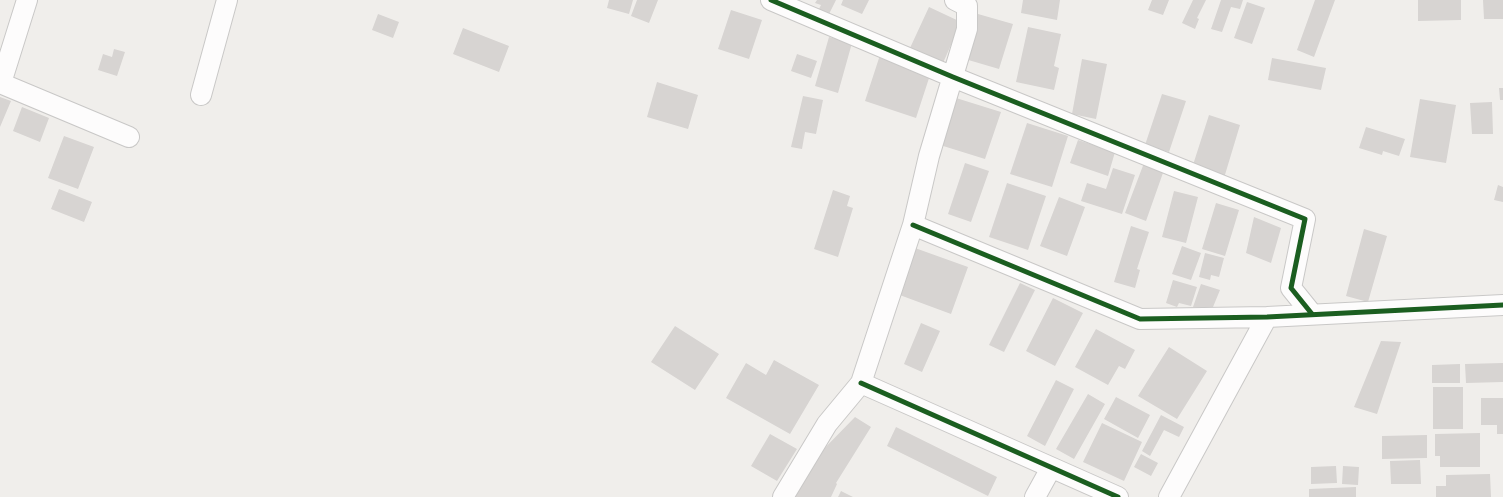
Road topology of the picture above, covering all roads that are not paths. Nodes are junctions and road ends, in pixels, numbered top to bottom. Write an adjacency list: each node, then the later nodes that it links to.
1 (27, 0): 6 (street)
2 (771, 0): 5 (street)
3 (955, 0): 5 (street)
4 (220, 2): 7 (street)
5 (953, 77): 9 (street); 11 (street)
6 (1, 83): 8 (street)
7 (201, 95)
8 (129, 137)
9 (912, 225): 12 (street); 13 (street)
10 (1503, 305): 11 (street)
11 (1312, 314): 12 (street)
12 (1267, 316): 18 (street)
13 (860, 383): 14 (street); 15 (street)
14 (1051, 468): 16 (street); 17 (street)
15 (783, 497)
16 (1035, 497)
17 (1118, 497)
18 (1169, 497)

